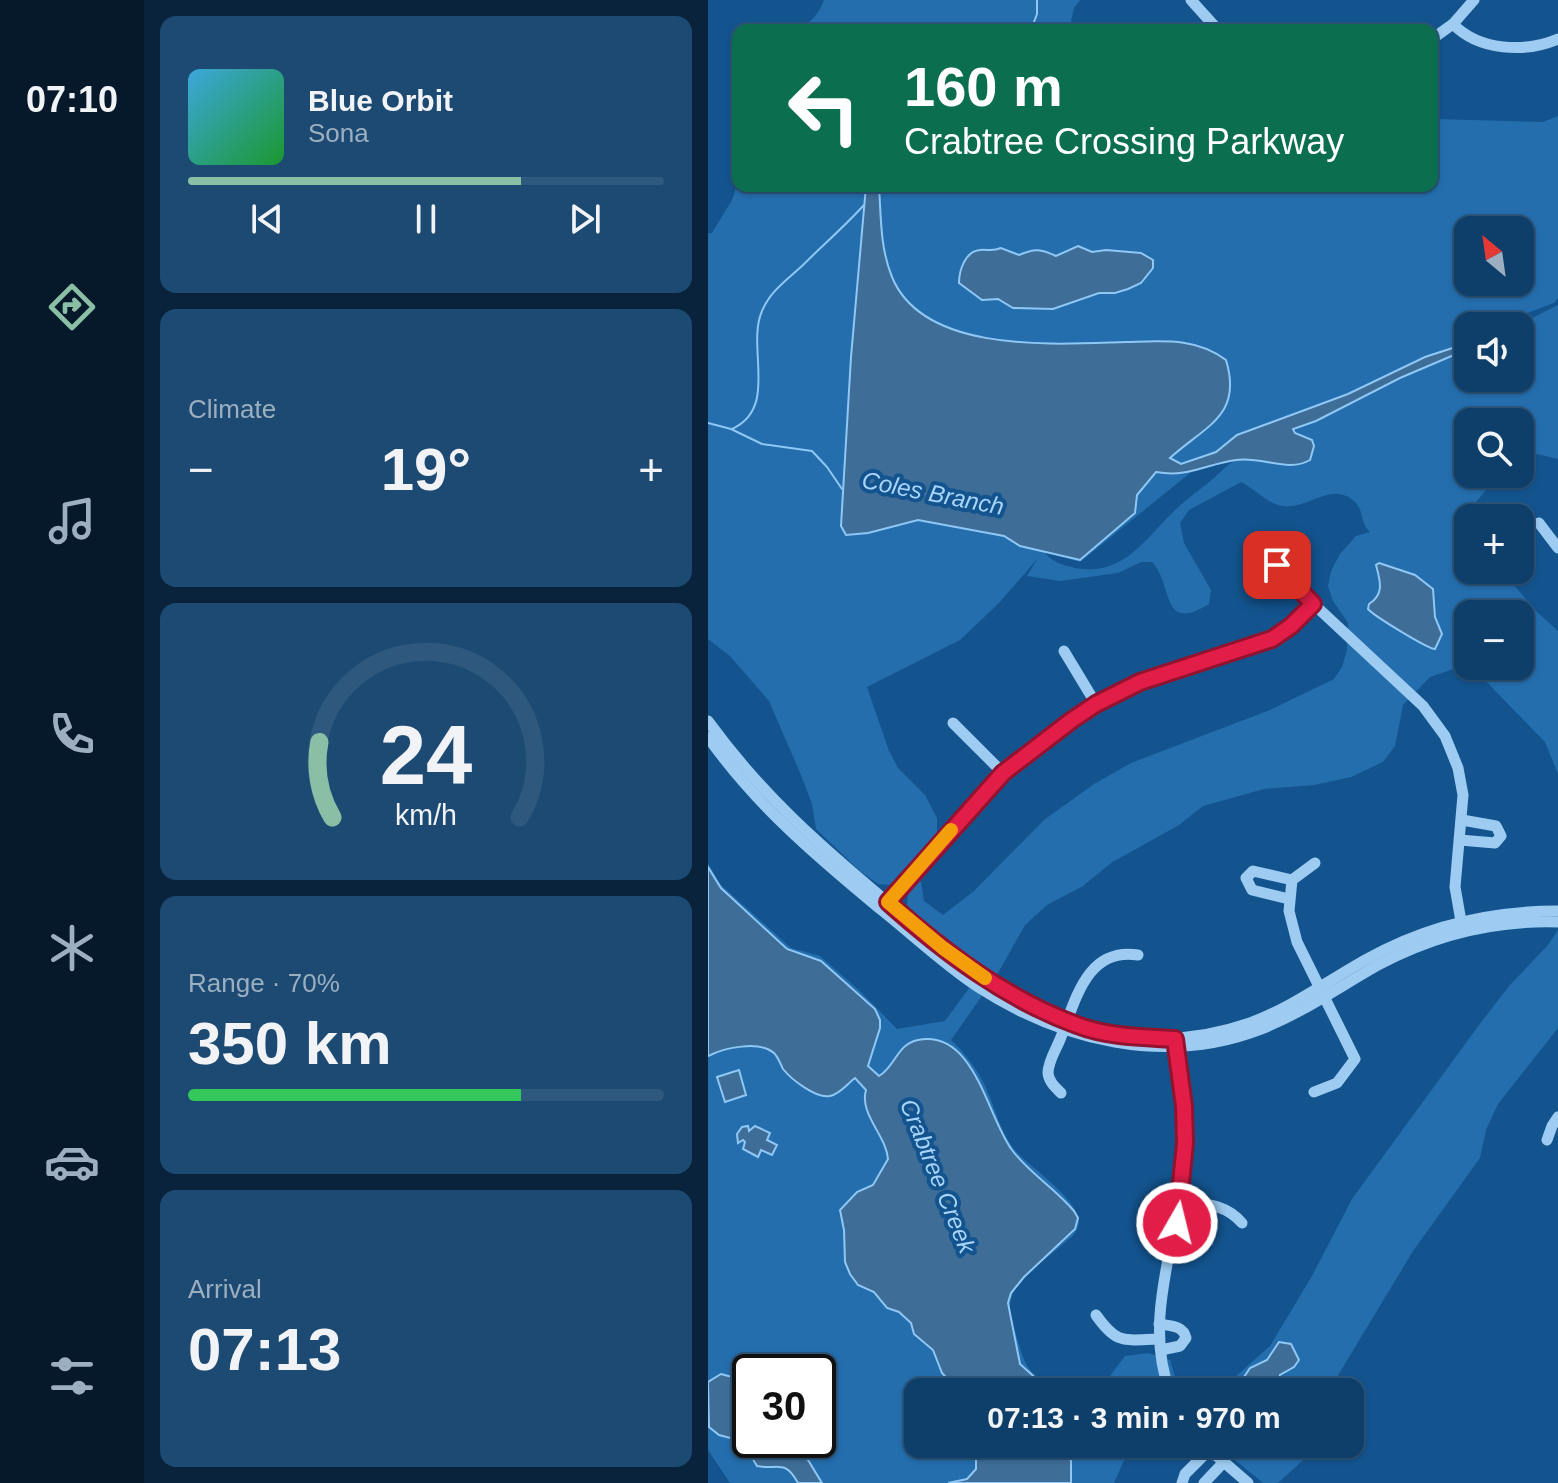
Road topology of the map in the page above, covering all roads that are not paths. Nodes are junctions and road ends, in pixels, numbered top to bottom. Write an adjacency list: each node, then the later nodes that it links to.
1 (1191, 0): 3 (street)
2 (1474, 0): 4 (street)
3 (1213, 24)
4 (1453, 24): 5 (street); 6 (street)
5 (1438, 35)
6 (1558, 39)
7 (1539, 523): 9 (street)
8 (1253, 540): 10 (street)
9 (1558, 548)
10 (1313, 604): 12 (street); 17 (street)
11 (1064, 651): 12 (street)
12 (1096, 704): 16 (street)
13 (708, 721): 22 (street)
14 (953, 723): 16 (street)
15 (708, 737): 22 (street)
16 (1003, 773): 22 (street)
17 (1462, 820): 18 (street); 18 (street)
18 (1460, 840): 25 (street)
19 (1315, 863): 20 (street)
20 (1292, 880): 21 (street); 21 (street)
21 (1289, 899): 27 (street)
22 (884, 906): 28 (street)
23 (1558, 911): 25 (street)
24 (1558, 922): 25 (street)
25 (1462, 927): 27 (street)
26 (1138, 955): 28 (street)
27 (1321, 992): 29 (street); 30 (street)
28 (1065, 1025): 29 (street); 31 (street)
29 (1175, 1043): 34 (street)
30 (1314, 1092)
31 (1061, 1093)
32 (1558, 1117): 33 (street)
33 (1547, 1140)
34 (1180, 1199): 35 (street); 35 (street); 36 (street)
35 (1177, 1223): 38 (street)
36 (1242, 1223)
37 (1096, 1315): 39 (street)
38 (1159, 1324): 39 (street); 39 (street)
39 (1160, 1344): 40 (street)
40 (1167, 1378)
41 (1197, 1458): 44 (street)
42 (1218, 1458): 43 (street)
43 (1223, 1463): 45 (street); 46 (street)
44 (1182, 1483)
45 (1204, 1483)
46 (1248, 1483)

